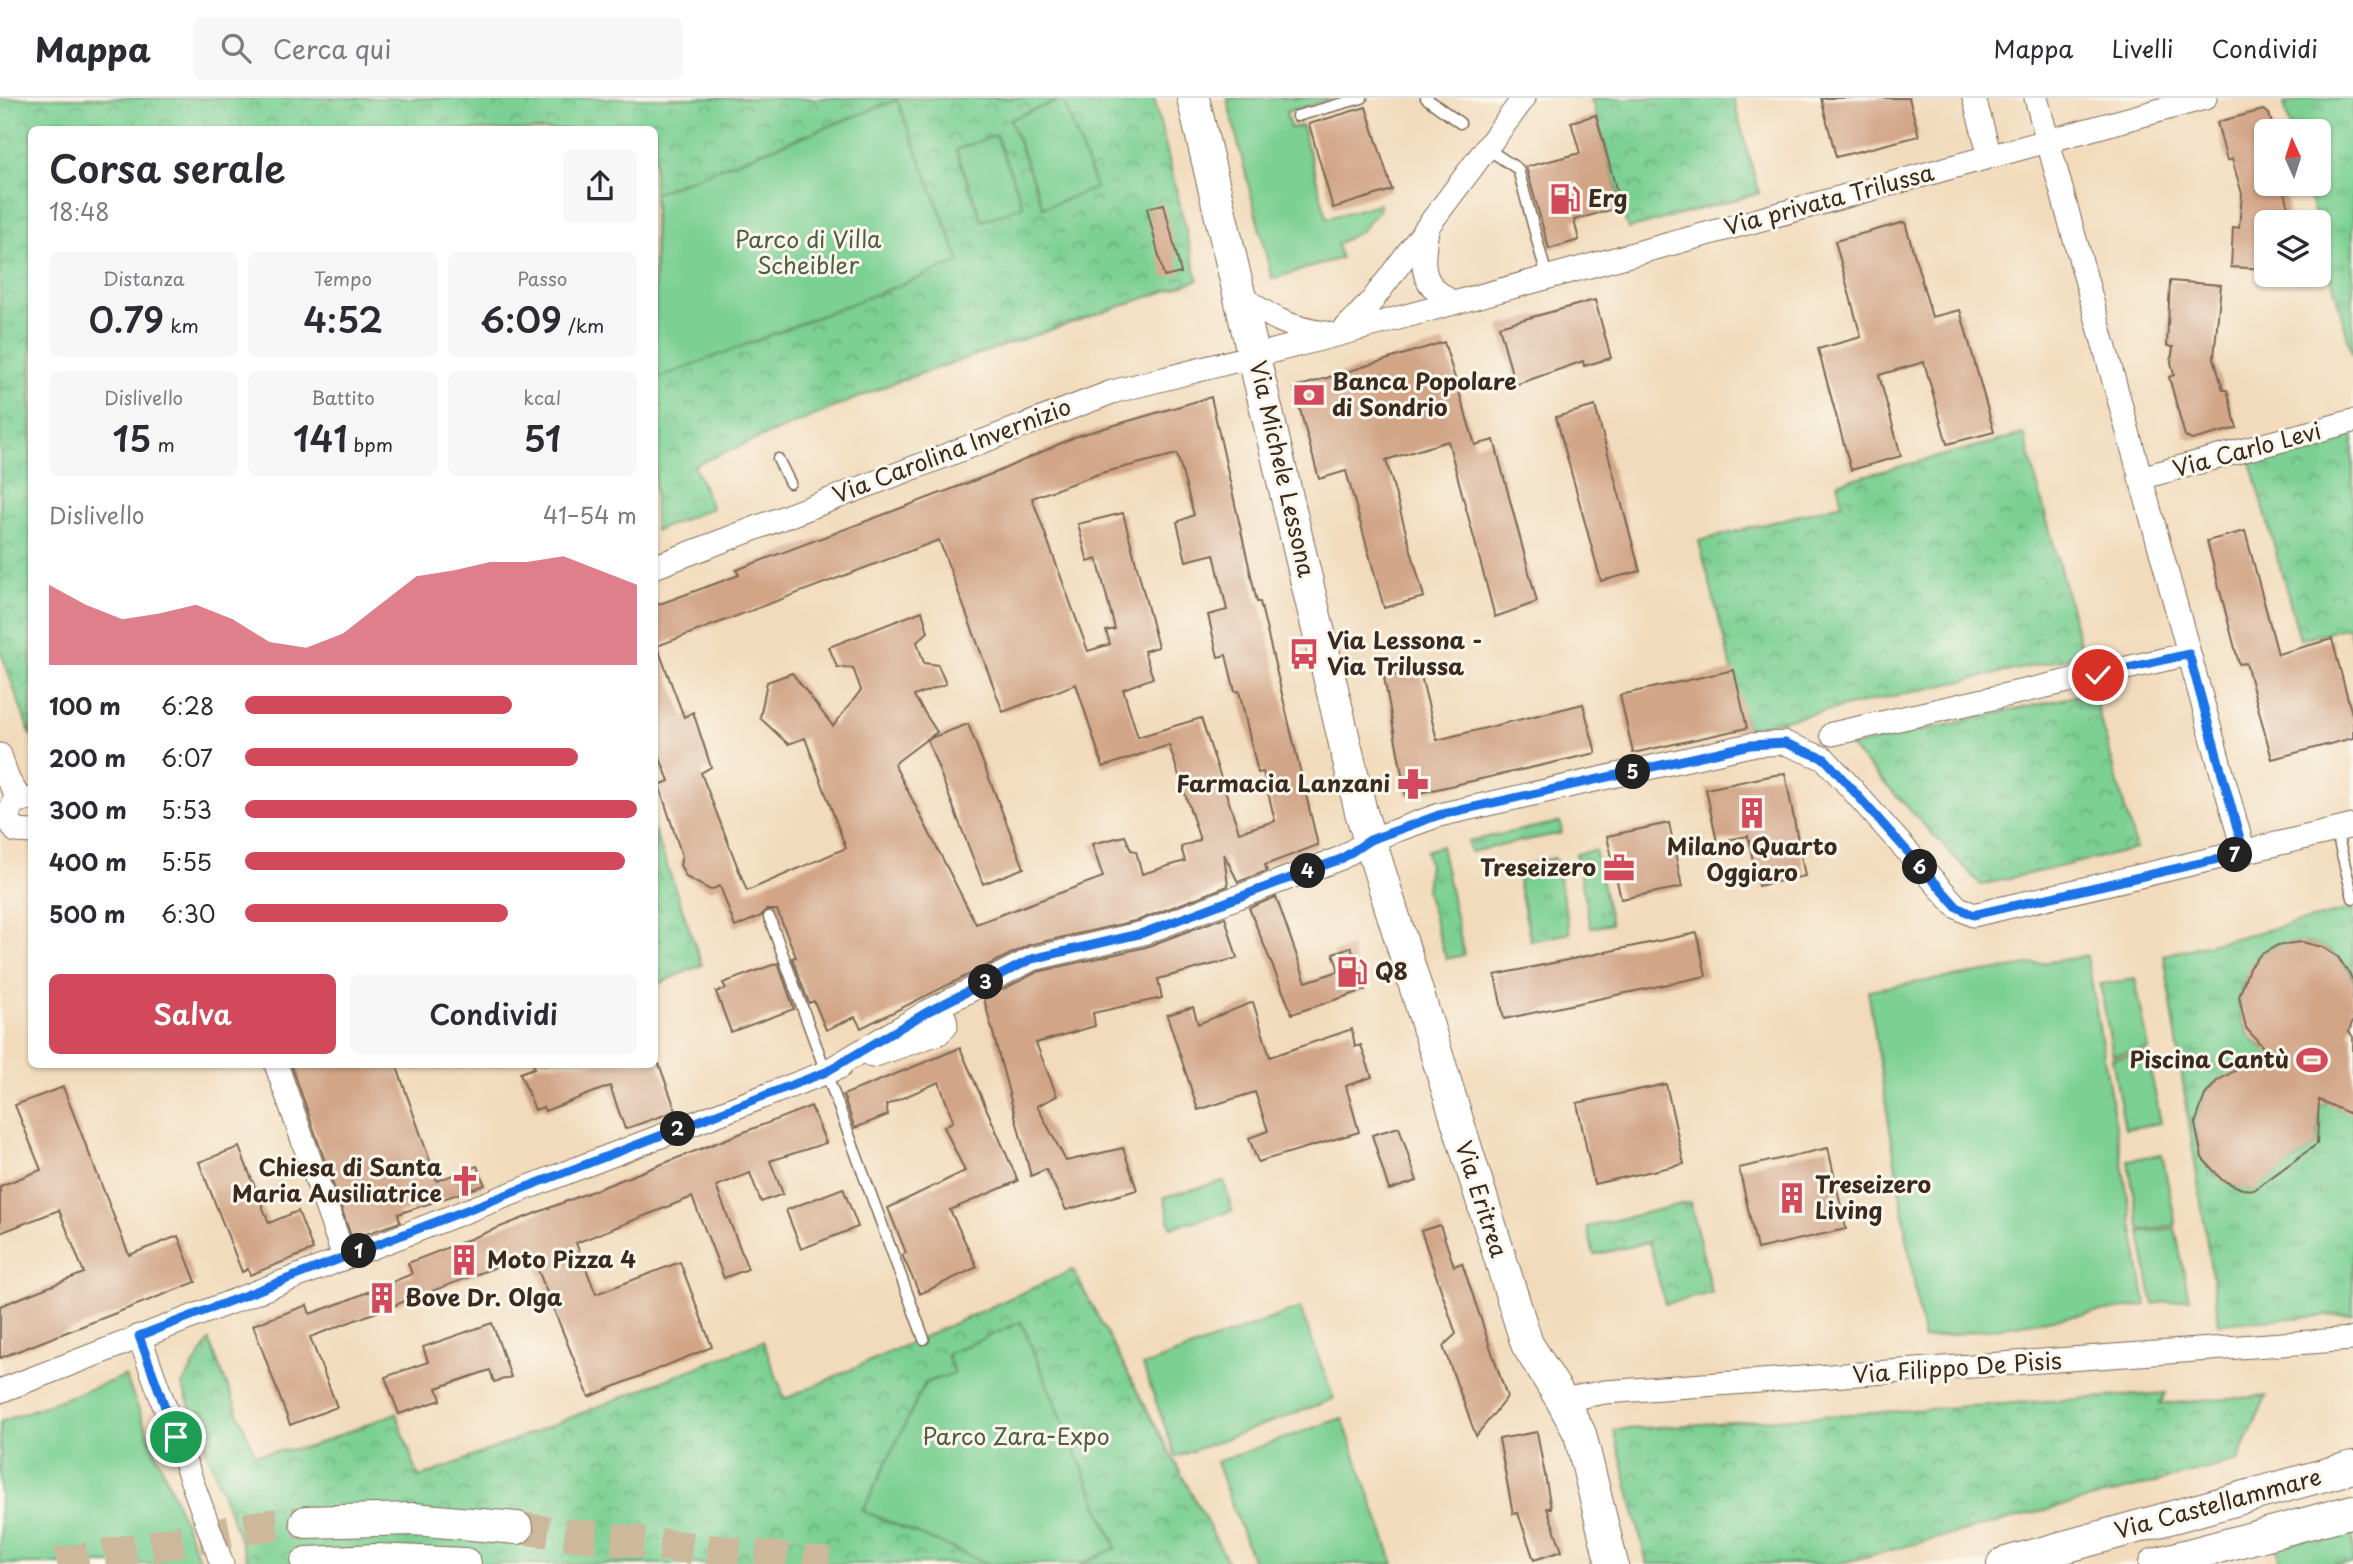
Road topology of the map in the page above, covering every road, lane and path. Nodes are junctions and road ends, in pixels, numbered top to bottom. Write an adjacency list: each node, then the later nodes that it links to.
1 (1193, 98): 15 (street, Via Michele Lessona)
2 (1362, 98): 8 (lane)
3 (1426, 98): 9 (lane)
4 (1524, 98): 11 (street)
5 (1974, 98): 12 (street)
6 (2036, 98): 10 (street)
7 (2205, 98): 10 (street, Via privata Trilussa)
8 (1297, 116)
9 (1460, 123)
10 (2048, 140): 12 (street, Via privata Trilussa); 21 (street)
11 (1486, 148): 13 (street); 14 (lane)
12 (1990, 156): 14 (street, Via privata Trilussa)
13 (1428, 225): 16 (street); 17 (street)
14 (1547, 277): 16 (street, Via privata Trilussa)
15 (1241, 296): 17 (street); 18 (street, Via Michele Lessona)
16 (1454, 303): 17 (street, Via privata Trilussa)
17 (1340, 334): 18 (street, Via Carolina Invernizio)
18 (1256, 357): 23 (street, Via Carolina Invernizio); 31 (street, Via Michele Lessona)
19 (2353, 421): 21 (street, Via Carlo Levi)
20 (778, 459): 22 (lane)
21 (2140, 478): 24 (street)
22 (790, 483)
23 (658, 564)
24 (2189, 654): 25 (street); 32 (street)
25 (1832, 734)
26 (0, 755): 27 (street)
27 (26, 799): 28 (street)
28 (4, 824): 30 (street)
29 (2344, 828): 32 (street); 33 (lane)
30 (28, 832)
31 (1370, 840): 32 (street); 36 (street); 42 (street, Via Eritrea)
32 (2244, 853)
33 (2353, 898)
34 (769, 917): 36 (lane)
35 (277, 1068): 37 (street)
36 (826, 1072): 37 (street); 39 (lane)
37 (344, 1257): 38 (street)
38 (139, 1336): 41 (street); 49 (street)
39 (924, 1339)
40 (2353, 1339): 42 (street, Via Filippo De Pisis)
41 (0, 1391)
42 (1562, 1399): 47 (street, Via Eritrea)
43 (2353, 1467): 51 (street, Via Castellammare)
44 (2353, 1511): 52 (street, Via Castellammare)
45 (306, 1522): 46 (street)
46 (517, 1528)
47 (1609, 1559)
48 (307, 1563): 50 (street)
49 (222, 1564)
50 (466, 1564)
51 (2003, 1564)
52 (2155, 1564)

